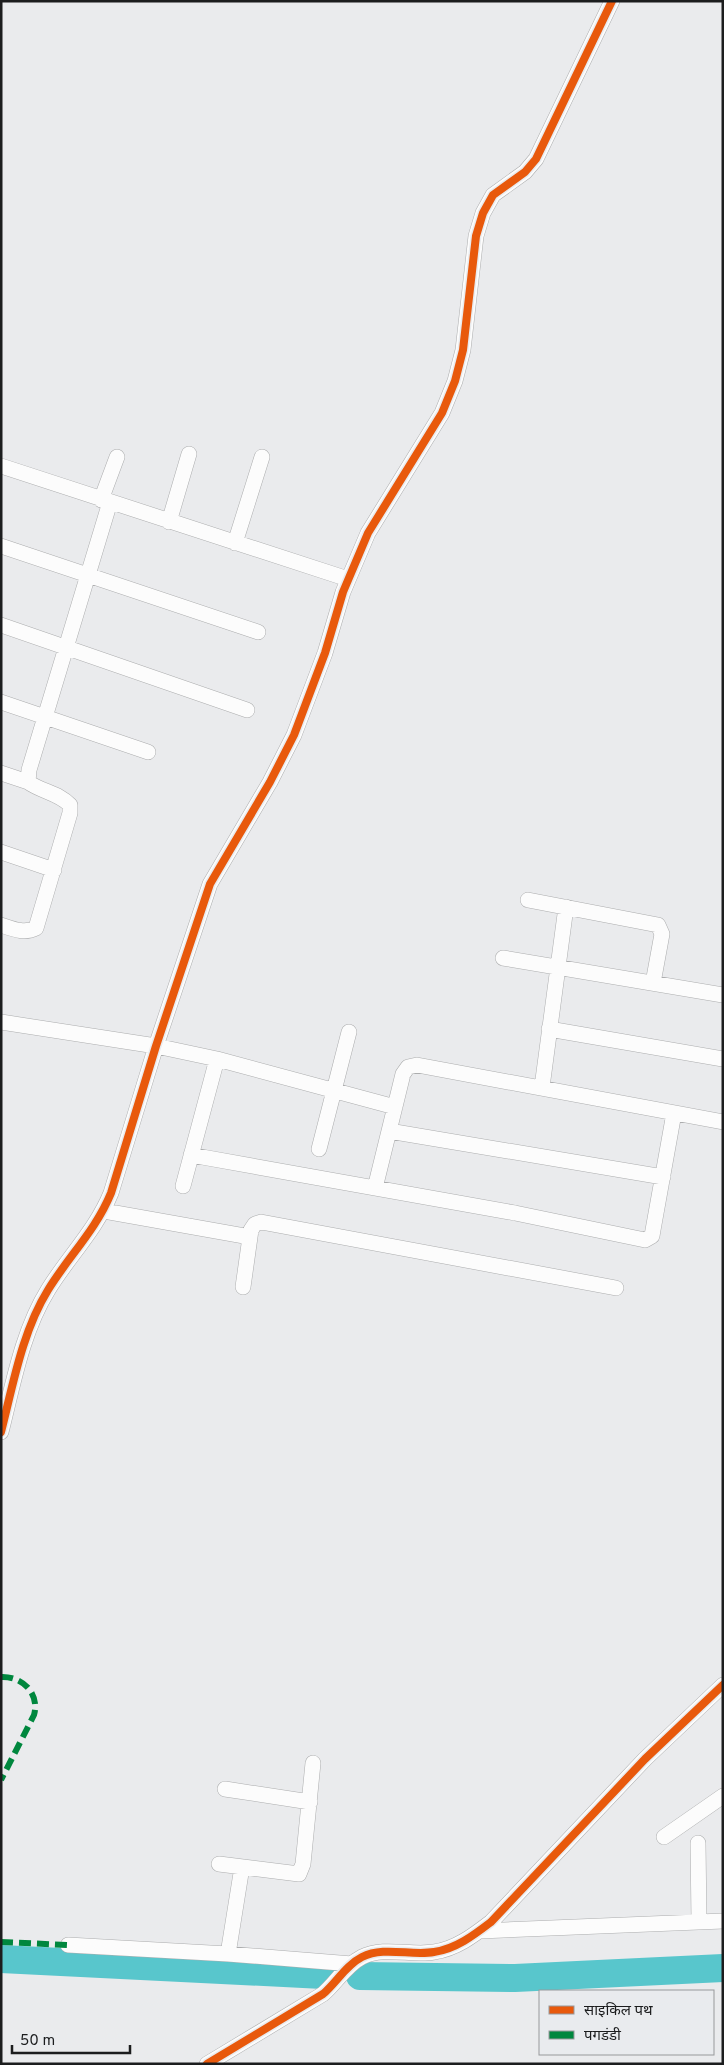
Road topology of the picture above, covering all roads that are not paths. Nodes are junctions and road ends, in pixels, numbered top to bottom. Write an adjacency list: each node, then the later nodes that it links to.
1 (612, 1): 11 (street)
2 (188, 454): 7 (street)
3 (117, 457): 6 (street)
4 (262, 457): 8 (street)
5 (1, 466): 6 (street)
6 (106, 501): 7 (street); 10 (street)
7 (169, 522): 8 (street)
8 (235, 543): 11 (street)
9 (1, 546): 10 (street)
10 (89, 576): 13 (street); 14 (street)
11 (348, 579): 33 (street)
12 (1, 625): 14 (street)
13 (258, 632)
14 (65, 647): 16 (street); 17 (street)
15 (1, 702): 17 (street)
16 (246, 710)
17 (44, 717): 18 (street); 20 (street)
18 (148, 752)
19 (1, 773): 20 (street)
20 (28, 782): 22 (street)
21 (1, 852): 22 (street)
22 (54, 870): 25 (street)
23 (528, 900): 24 (street)
24 (566, 907): 27 (street); 28 (street)
25 (1, 925)
26 (503, 958): 27 (street)
27 (557, 967): 28 (street); 31 (street)
28 (653, 983): 29 (street)
29 (723, 995)
30 (1, 1022): 33 (street)
31 (549, 1029): 35 (street); 36 (street)
32 (349, 1032): 37 (street)
33 (156, 1046): 34 (street); 47 (street)
34 (217, 1059): 37 (street); 43 (street)
35 (723, 1059)
36 (542, 1087): 38 (street); 39 (street)
37 (334, 1090): 38 (street); 42 (street)
38 (395, 1107): 41 (street)
39 (674, 1112): 40 (street); 44 (street)
40 (723, 1122)
41 (389, 1131): 44 (street); 46 (street)
42 (319, 1149)
43 (191, 1155): 45 (street); 46 (street)
44 (662, 1177): 46 (street)
45 (183, 1186)
46 (375, 1188)
47 (104, 1211): 48 (street); 51 (street)
48 (250, 1237): 49 (street); 50 (street)
49 (243, 1287)
50 (616, 1288)
51 (1, 1432)
52 (723, 1686): 63 (street)
53 (313, 1763): 56 (street)
54 (225, 1789): 56 (street)
55 (723, 1796): 57 (street)
56 (310, 1802): 60 (street)
57 (664, 1837)
58 (698, 1843): 62 (street)
59 (218, 1864): 60 (street)
60 (242, 1867): 65 (street)
61 (723, 1920): 62 (street)
62 (699, 1921): 63 (street)
63 (480, 1931): 66 (street)
64 (68, 1945): 65 (street)
65 (228, 1954): 66 (street)
66 (352, 1964): 67 (street)
67 (207, 2064)

